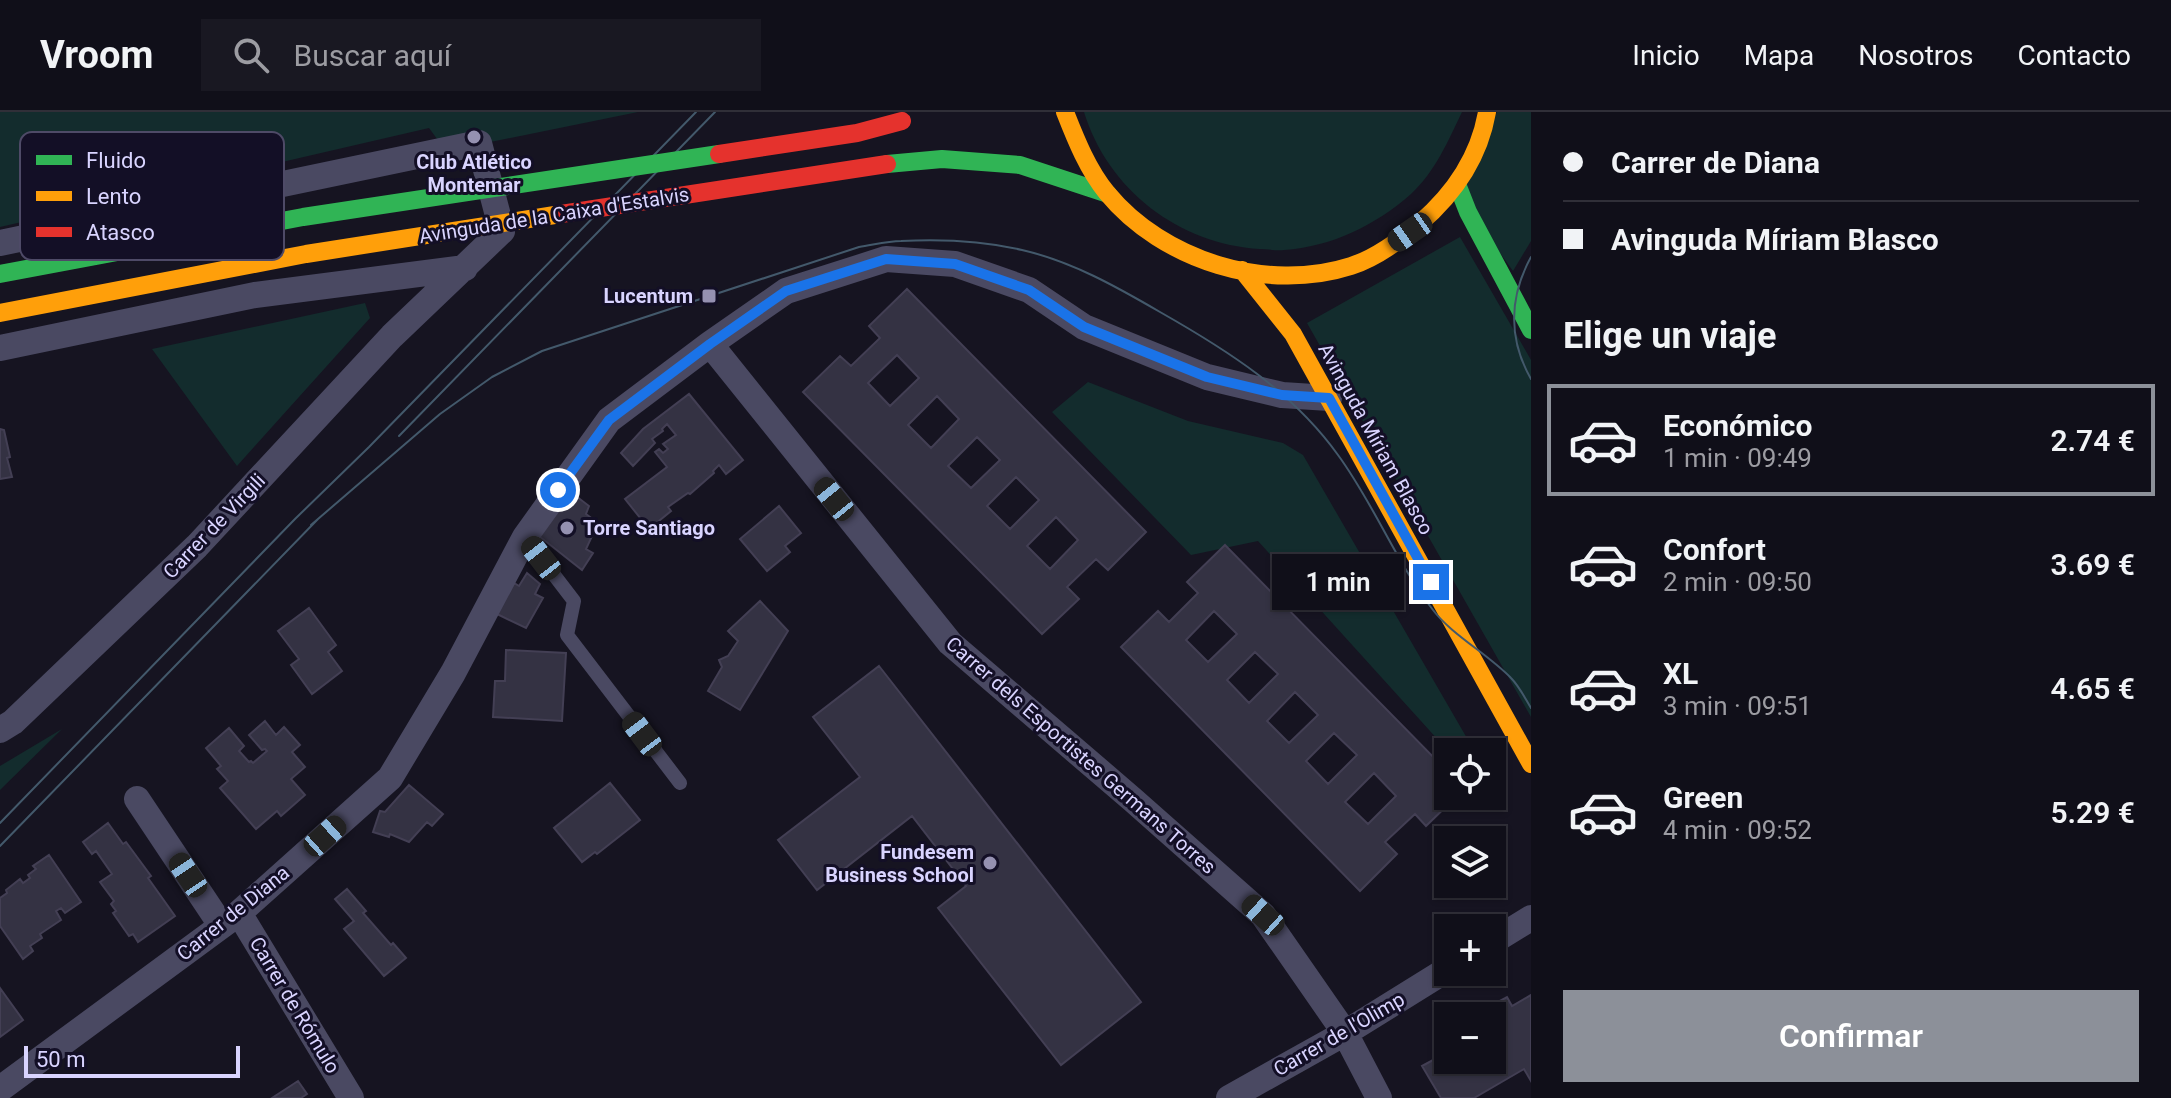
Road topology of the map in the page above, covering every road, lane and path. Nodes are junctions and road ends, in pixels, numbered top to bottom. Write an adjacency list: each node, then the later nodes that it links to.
1 (920, 112): 7 (main road, Avinguda de la Caixa d'Estalvis, bridge)
2 (1065, 112): 6 (main road)
3 (1487, 112): 5 (main road)
4 (284, 184): 13 (street, Carrer de Virgili)
5 (1457, 184): 14 (main road); 19 (main road)
6 (1108, 194): 10 (main road, Avinguda de la Caixa d'Estalvis, bridge); 14 (main road)
7 (284, 221)
8 (20, 239): 9 (street, Carrer de Virgili)
9 (0, 243)
10 (284, 258)
11 (74, 260): 15 (main road, Avinguda de la Caixa d'Estalvis, bridge)
12 (275, 260): 18 (main road, Avinguda de la Caixa d'Estalvis, bridge)
13 (465, 268): 16 (street, Avinguda de la Caixa d'Estalvis); 17 (street, Carrer de Virgili)
14 (1242, 270): 22 (main road, Avinguda Míriam Blasco)
15 (0, 274)
16 (402, 275): 17 (street); 21 (street, Avinguda de la Caixa d'Estalvis)
17 (419, 311): 24 (street, Carrer de Virgili)
18 (0, 313)
19 (1531, 330)
20 (710, 344): 22 (street, Carrer de Diana); 23 (street, Carrer de Diana); 32 (street, Carrer dels Esportistes Germans Torres)
21 (0, 348)
22 (1329, 398): 25 (main road, Avinguda Míriam Blasco)
23 (525, 537): 26 (lane); 29 (street, Carrer de Diana)
24 (0, 730)
25 (1531, 764)
26 (680, 783)
27 (137, 799): 29 (street, Carrer de Rómulo)
28 (1531, 918): 30 (street)
29 (230, 919): 33 (street, Carrer de Diana); 34 (street, Carrer de Rómulo)
30 (1506, 933)
31 (1434, 978): 32 (street, Carrer de l'Olimp)
32 (1345, 1033): 35 (street, Carrer de l'Olimp); 36 (street, Carrer dels Esportistes Germans Torres)
33 (0, 1089)
34 (351, 1098)
35 (1229, 1098)
36 (1379, 1098)

